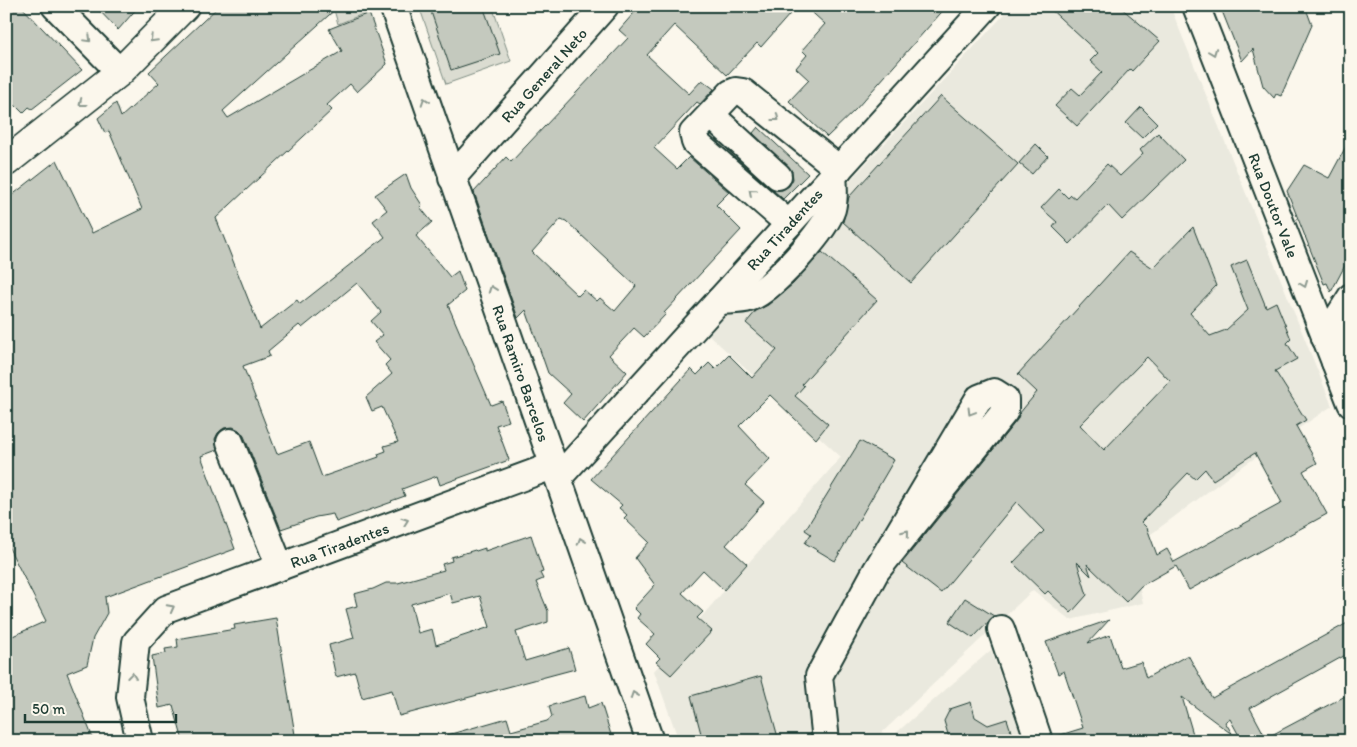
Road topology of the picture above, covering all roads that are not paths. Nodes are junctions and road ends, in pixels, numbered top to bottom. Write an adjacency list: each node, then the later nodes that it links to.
1 (55, 6): 7 (street, one-way to 7)
2 (185, 6): 7 (main road, one-way to 7)
3 (393, 6): 10 (street, Rua Ramiro Barcelos, one-way to 3)
4 (605, 6): 9 (street, Rua General Neto)
5 (987, 6): 12 (street, Rua Tiradentes)
6 (1196, 6): 19 (street, Rua Doutor Vale, one-way to 19)
7 (120, 72): 11 (main road, one-way to 11)
8 (711, 115): 12 (street, one-way to 12); 13 (street); 15 (street, one-way to 8)
9 (482, 144): 10 (street); 14 (street, Rua General Neto)
10 (441, 147): 14 (street, Rua Ramiro Barcelos)
11 (6, 162)
12 (843, 171): 15 (street, Rua Tiradentes); 17 (street)
13 (778, 176)
14 (452, 178): 23 (street, Rua Ramiro Barcelos, one-way to 14)
15 (789, 224): 17 (street, Rua Tiradentes)
16 (1351, 297): 19 (street)
17 (719, 301): 23 (street, Rua Tiradentes)
18 (1351, 334): 20 (street)
19 (1325, 338): 20 (street, Rua Doutor Vale)
20 (1335, 362): 21 (street, Rua Doutor Vale)
21 (1351, 403)
22 (230, 442): 24 (street)
23 (555, 465): 24 (street, Rua Tiradentes, one-way to 23); 28 (street, Rua Ramiro Barcelos, one-way to 23)
24 (280, 567): 27 (street, Rua Tiradentes, one-way to 24)
25 (876, 571): 25 (street, one-way to 25); 29 (street)
26 (1001, 630): 30 (street)
27 (140, 741)
28 (650, 741)
29 (826, 741)
30 (1039, 741)

